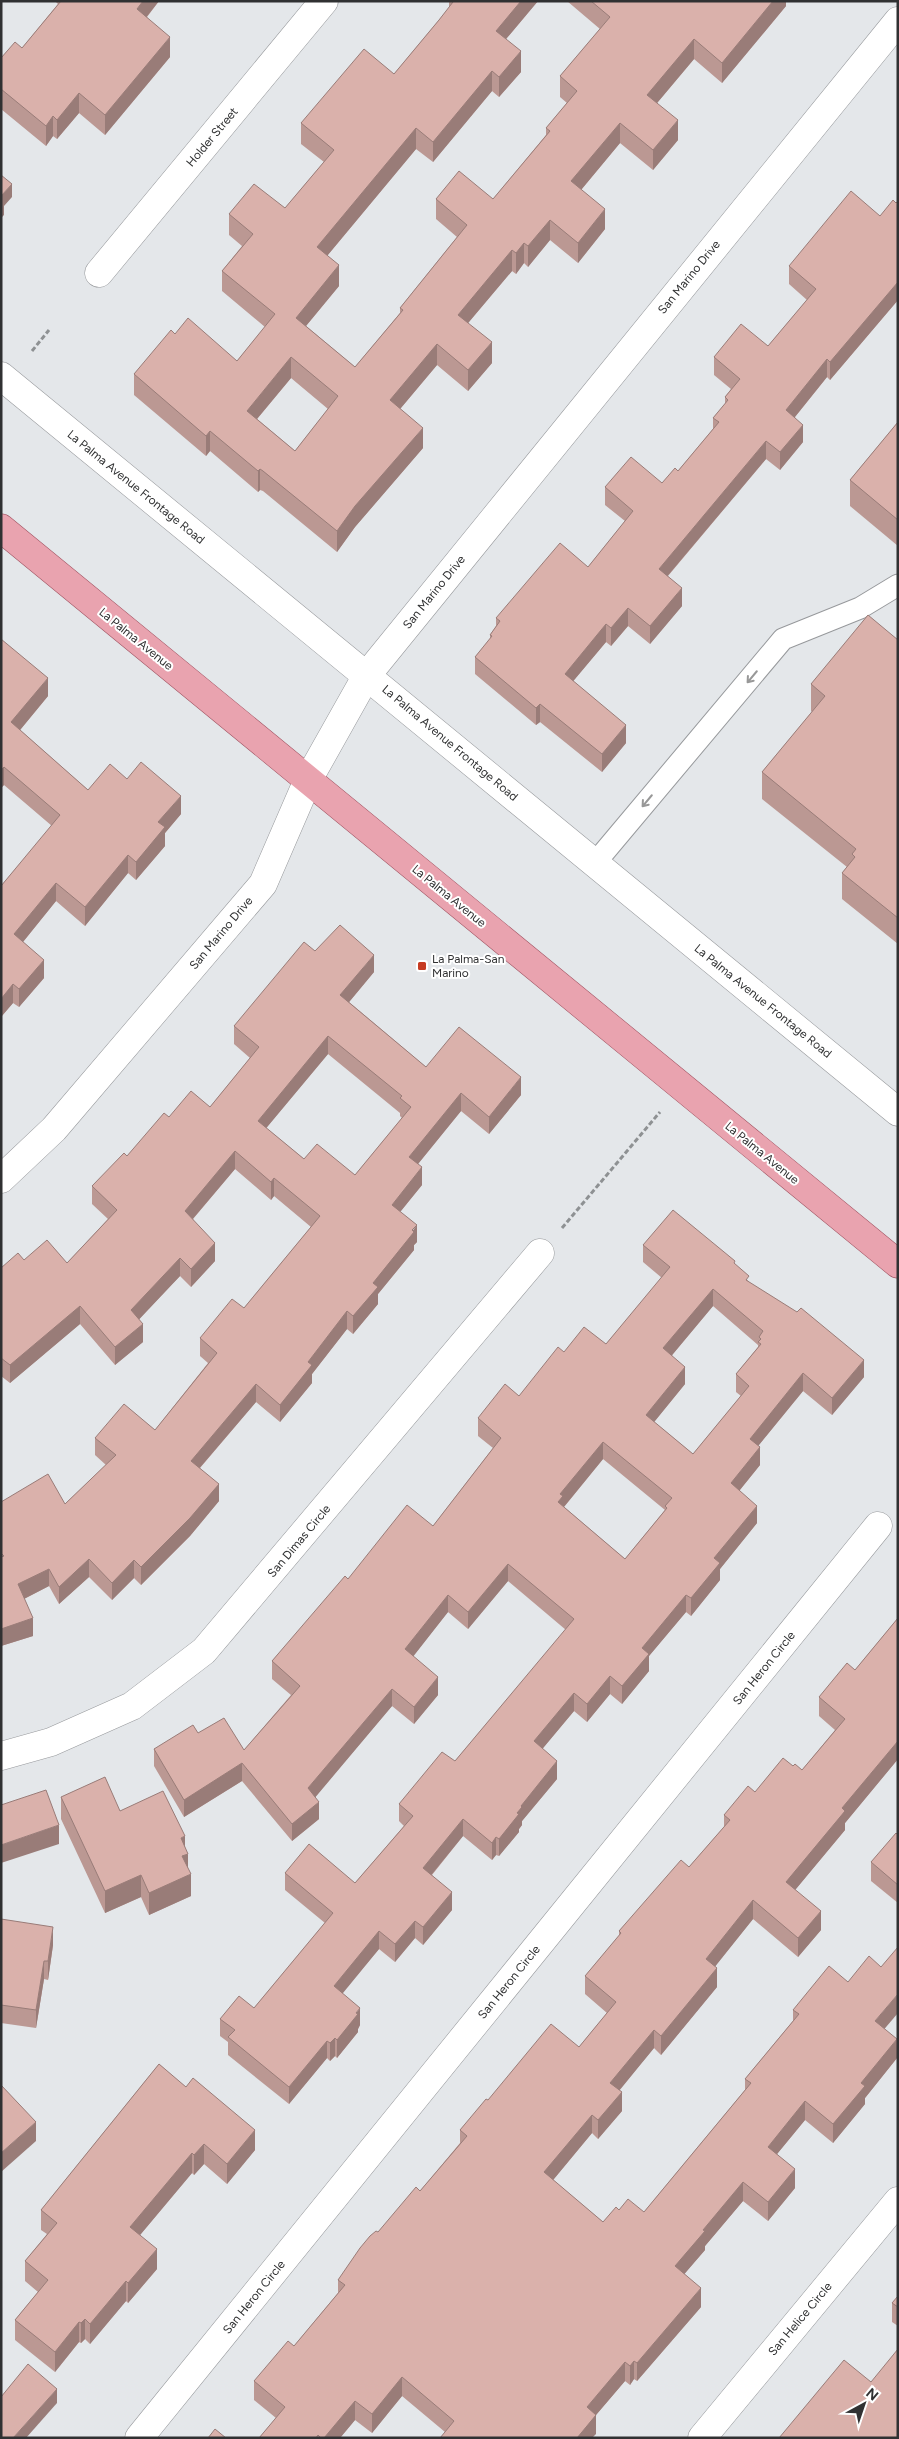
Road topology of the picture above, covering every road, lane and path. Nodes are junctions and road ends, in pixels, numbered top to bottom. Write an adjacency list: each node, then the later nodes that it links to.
1 (324, 1): 3 (street, Holder Street)
2 (898, 21): 9 (street, San Marino Drive)
3 (99, 272)
4 (49, 330): 5 (path)
5 (32, 351)
6 (1, 376): 9 (street, La Palma Avenue Frontage Road)
7 (1, 528): 10 (main road, La Palma Avenue)
8 (898, 585): 11 (lane, one-way to 11)
9 (367, 675): 10 (street, San Marino Drive); 11 (street, La Palma Avenue Frontage Road)
10 (308, 780): 12 (main road, La Palma Avenue); 14 (street, San Marino Drive)
11 (595, 863): 13 (street, La Palma Avenue Frontage Road)
12 (682, 1087): 15 (path); 16 (main road, La Palma Avenue)
13 (898, 1112)
14 (1, 1179)
15 (540, 1253): 18 (street, San Dimas Circle)
16 (898, 1264)
17 (878, 1526): 20 (street, San Heron Circle)
18 (1, 1756)
19 (898, 2201): 21 (street, San Helice Circle)
20 (140, 2438)
21 (702, 2438)

